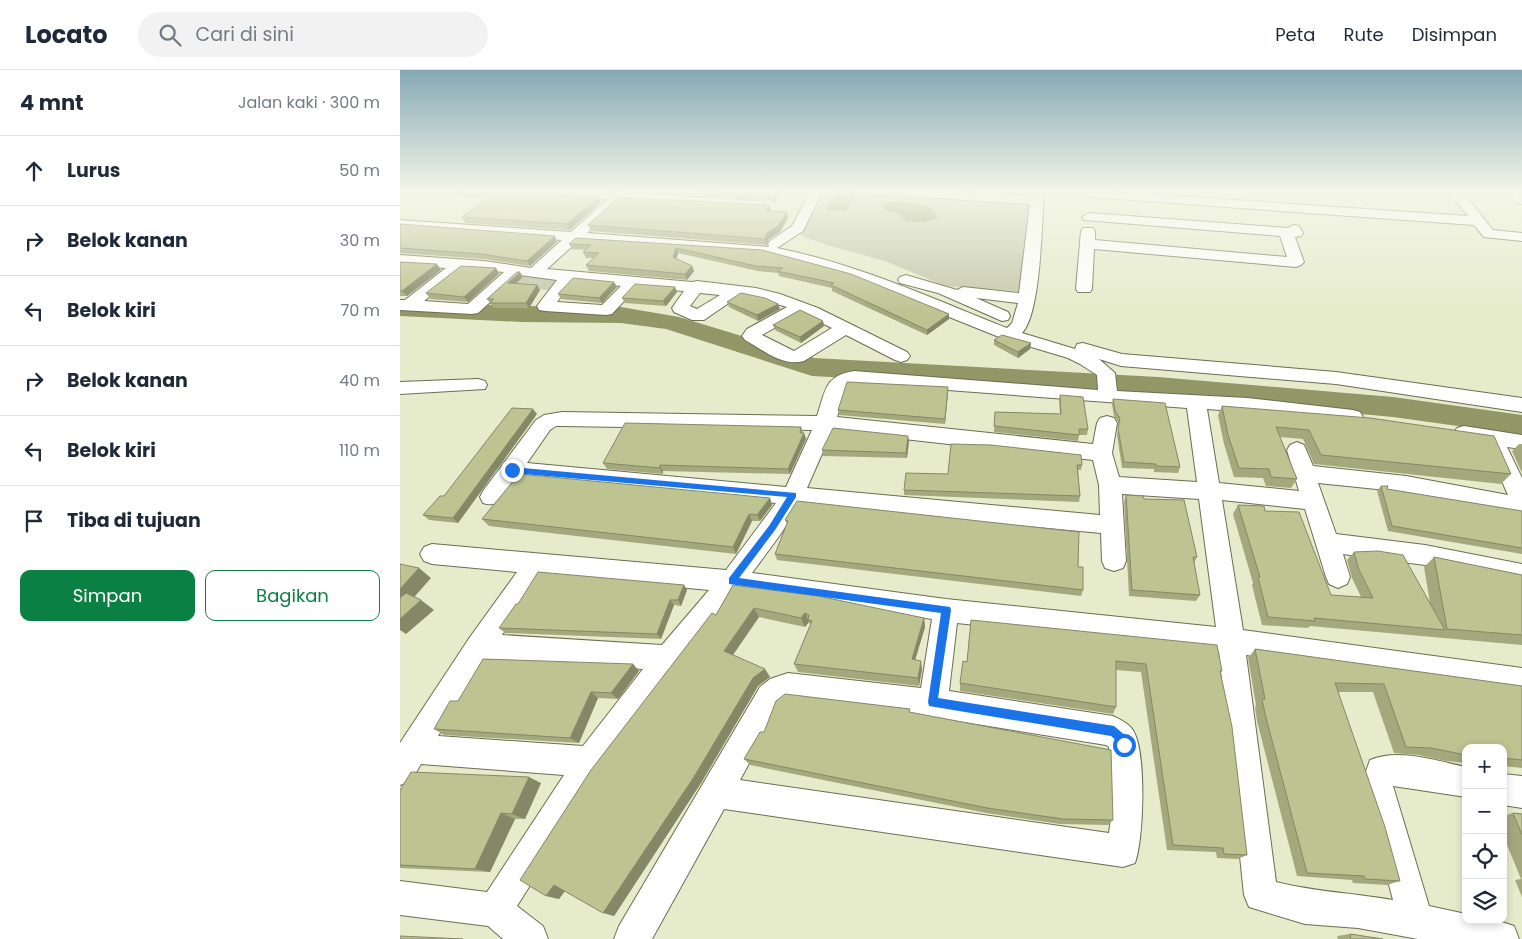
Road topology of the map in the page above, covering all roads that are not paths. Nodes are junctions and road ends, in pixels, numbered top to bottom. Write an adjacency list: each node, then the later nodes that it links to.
1 (551, 231): 10 (street)
2 (590, 231): 10 (street)
3 (794, 231): 12 (street)
4 (1034, 231): 24 (street)
5 (1088, 231): 13 (street)
6 (1266, 231): 9 (street)
7 (1295, 231): 9 (street)
8 (1486, 231): 11 (street)
9 (1286, 232): 13 (street)
10 (587, 233): 12 (street); 17 (street); 18 (street); 28 (street)
11 (1522, 237)
12 (775, 244): 23 (street)
13 (1087, 244): 21 (street)
14 (401, 261): 15 (street)
15 (461, 264): 16 (street); 25 (street)
16 (517, 269): 17 (street); 25 (street)
17 (534, 273): 18 (street)
18 (561, 276): 19 (street); 19 (street)
19 (634, 282): 20 (street)
20 (697, 286): 22 (street); 22 (street)
21 (1084, 288)
22 (738, 290): 26 (street)
23 (944, 290): 24 (street); 28 (street)
24 (1027, 299): 28 (street)
25 (404, 305)
26 (800, 307): 27 (street); 27 (street)
27 (844, 328): 29 (street)
28 (1015, 330): 30 (street)
29 (901, 356)
30 (1102, 375): 33 (street); 34 (street); 36 (street)
31 (478, 385): 32 (street)
32 (400, 388)
33 (1196, 402): 35 (street); 46 (street)
34 (1522, 405)
35 (1369, 419)
36 (824, 423): 42 (street); 43 (street); 47 (street)
37 (1107, 423): 42 (street)
38 (1445, 430): 39 (street)
39 (1493, 437): 40 (street); 50 (street)
40 (1522, 442)
41 (1297, 450): 44 (street)
42 (1102, 453): 45 (street)
43 (512, 470): 47 (street); 48 (street)
44 (1304, 473): 49 (street); 51 (street)
45 (1110, 485): 46 (street); 52 (street)
46 (1210, 491): 49 (street); 61 (street)
47 (793, 495): 52 (street); 59 (street)
48 (491, 497)
49 (1314, 501): 53 (street)
50 (1522, 502)
51 (1522, 506)
52 (1112, 525): 55 (street)
53 (1327, 543): 57 (street); 58 (street)
54 (432, 554): 56 (street)
55 (1114, 561)
56 (537, 563): 59 (street); 62 (street)
57 (1522, 574)
58 (1338, 577)
59 (732, 581): 60 (street); 63 (street)
60 (946, 610): 61 (street); 65 (street)
61 (1231, 641): 64 (street); 74 (street)
62 (479, 646): 63 (street); 66 (street)
63 (668, 658): 67 (street)
64 (1522, 681)
65 (933, 702): 70 (street); 70 (street)
66 (407, 760): 67 (street)
67 (590, 762): 73 (street)
68 (1462, 781): 74 (street)
69 (1507, 789): 71 (street)
70 (716, 792): 76 (street)
71 (1522, 792)
72 (400, 898): 73 (street)
73 (495, 910): 75 (street)
74 (1416, 921): 77 (street)
75 (530, 939)
76 (632, 939)
77 (1501, 939)

